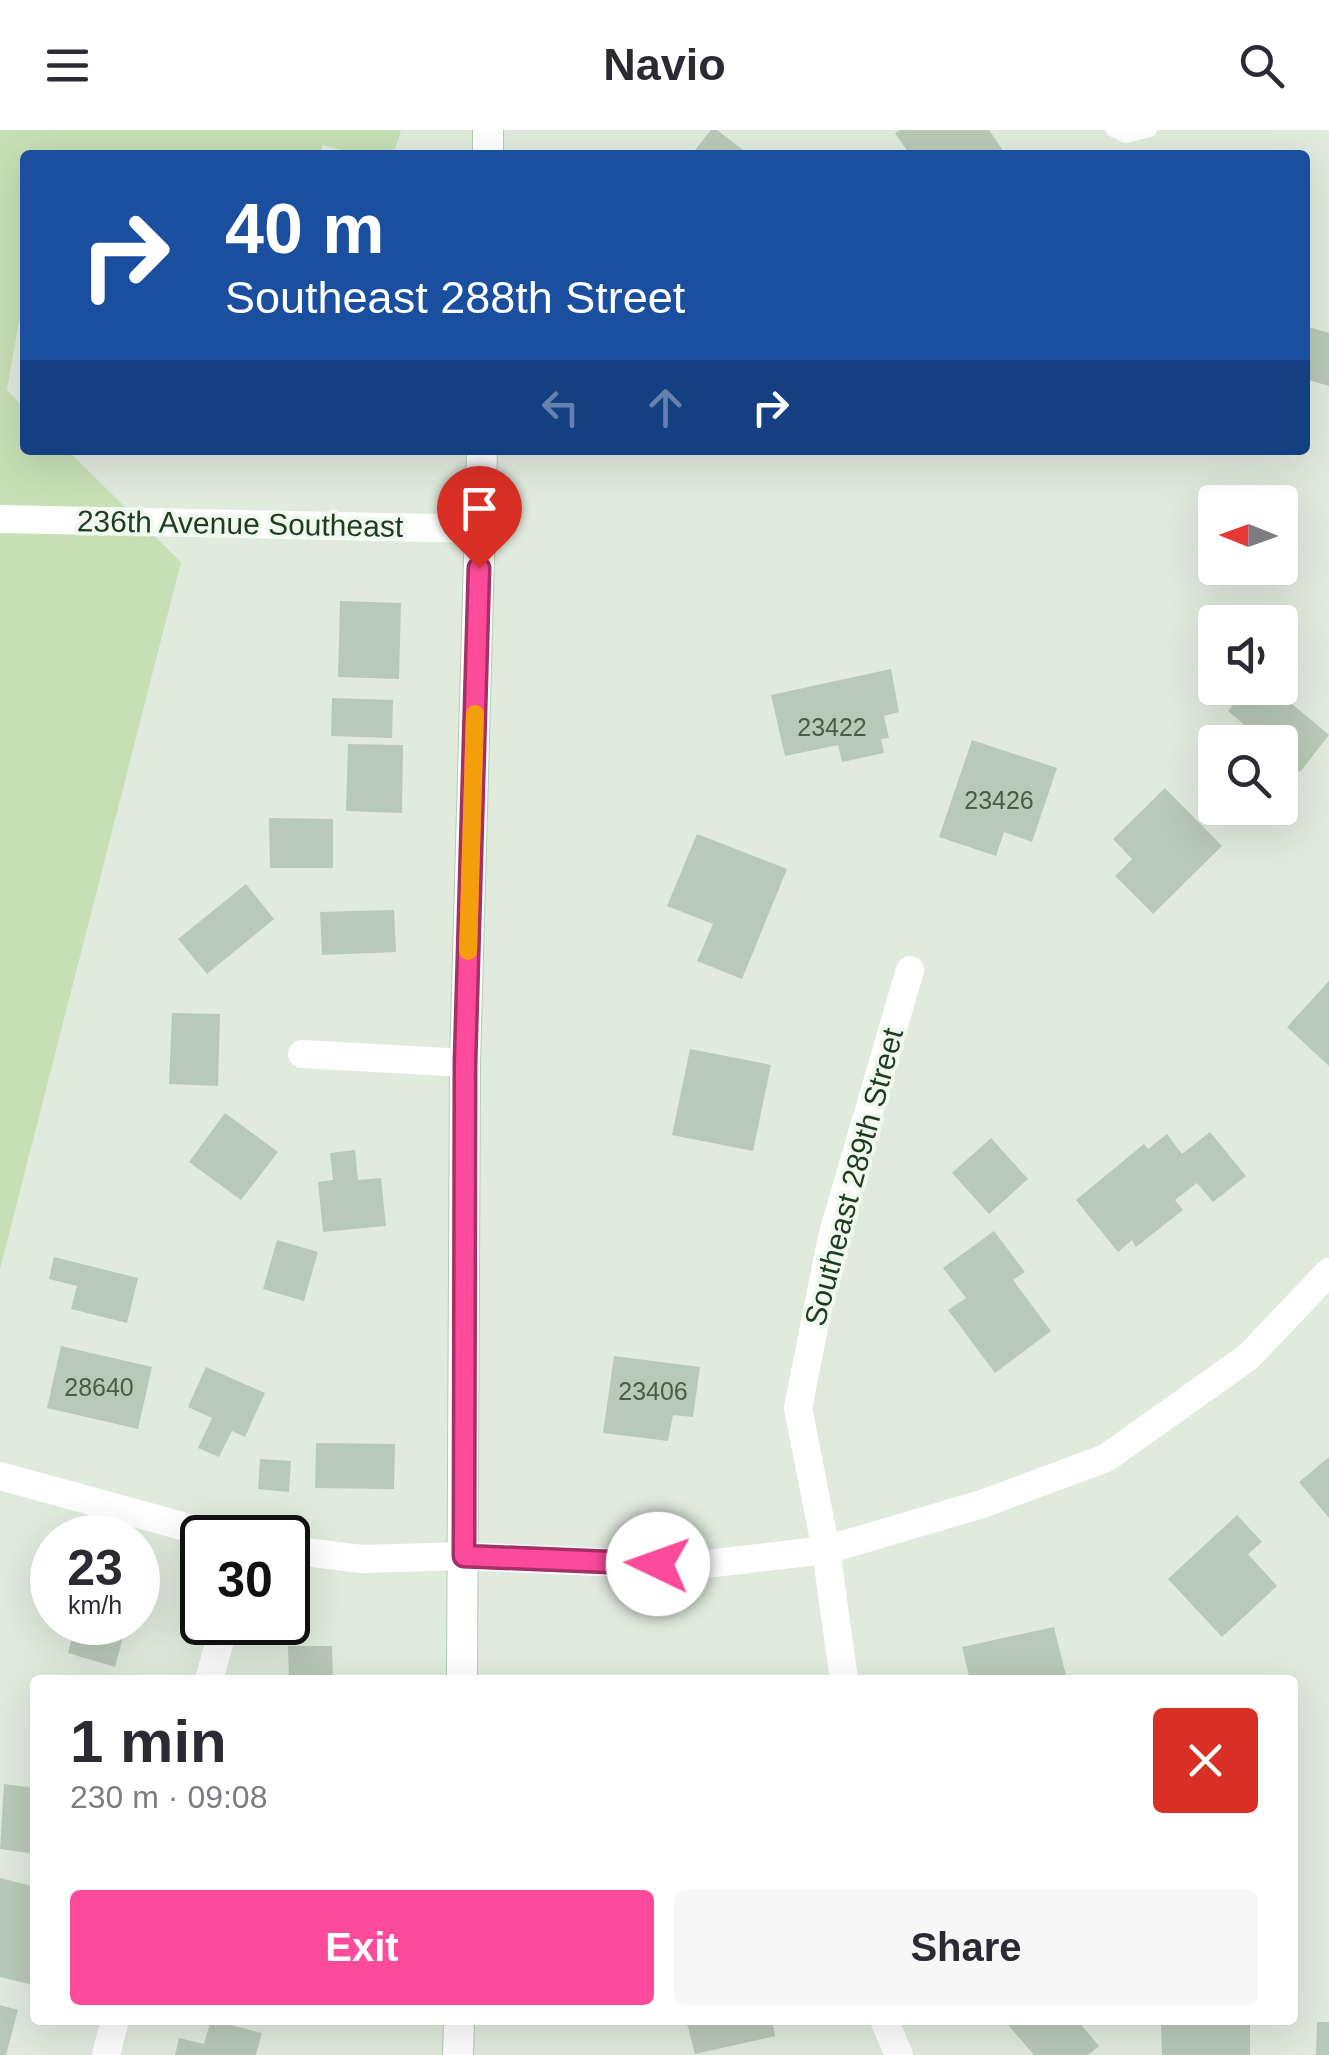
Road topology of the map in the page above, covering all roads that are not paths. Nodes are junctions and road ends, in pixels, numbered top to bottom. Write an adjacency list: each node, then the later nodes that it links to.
1 (1113, 130): 2 (lane)
2 (1150, 130)
3 (482, 455): 5 (street)
4 (0, 519): 5 (street, 236th Avenue Southeast)
5 (480, 529): 8 (street)
6 (910, 970): 12 (street, Southeast 289th Street)
7 (302, 1054): 8 (street)
8 (465, 1063): 14 (street)
9 (1329, 1272): 12 (street)
10 (0, 1476): 11 (street)
11 (180, 1525)
12 (826, 1550): 14 (street); 18 (street, Southeast 289th Street)
13 (310, 1553): 14 (street)
14 (464, 1556): 17 (street)
15 (219, 1645): 16 (street)
16 (210, 1675)
17 (462, 1675)
18 (843, 1675)
19 (114, 2025): 22 (street)
20 (458, 2025): 23 (street)
21 (886, 2025): 24 (street)
22 (106, 2055)
23 (458, 2055)
24 (899, 2055)

